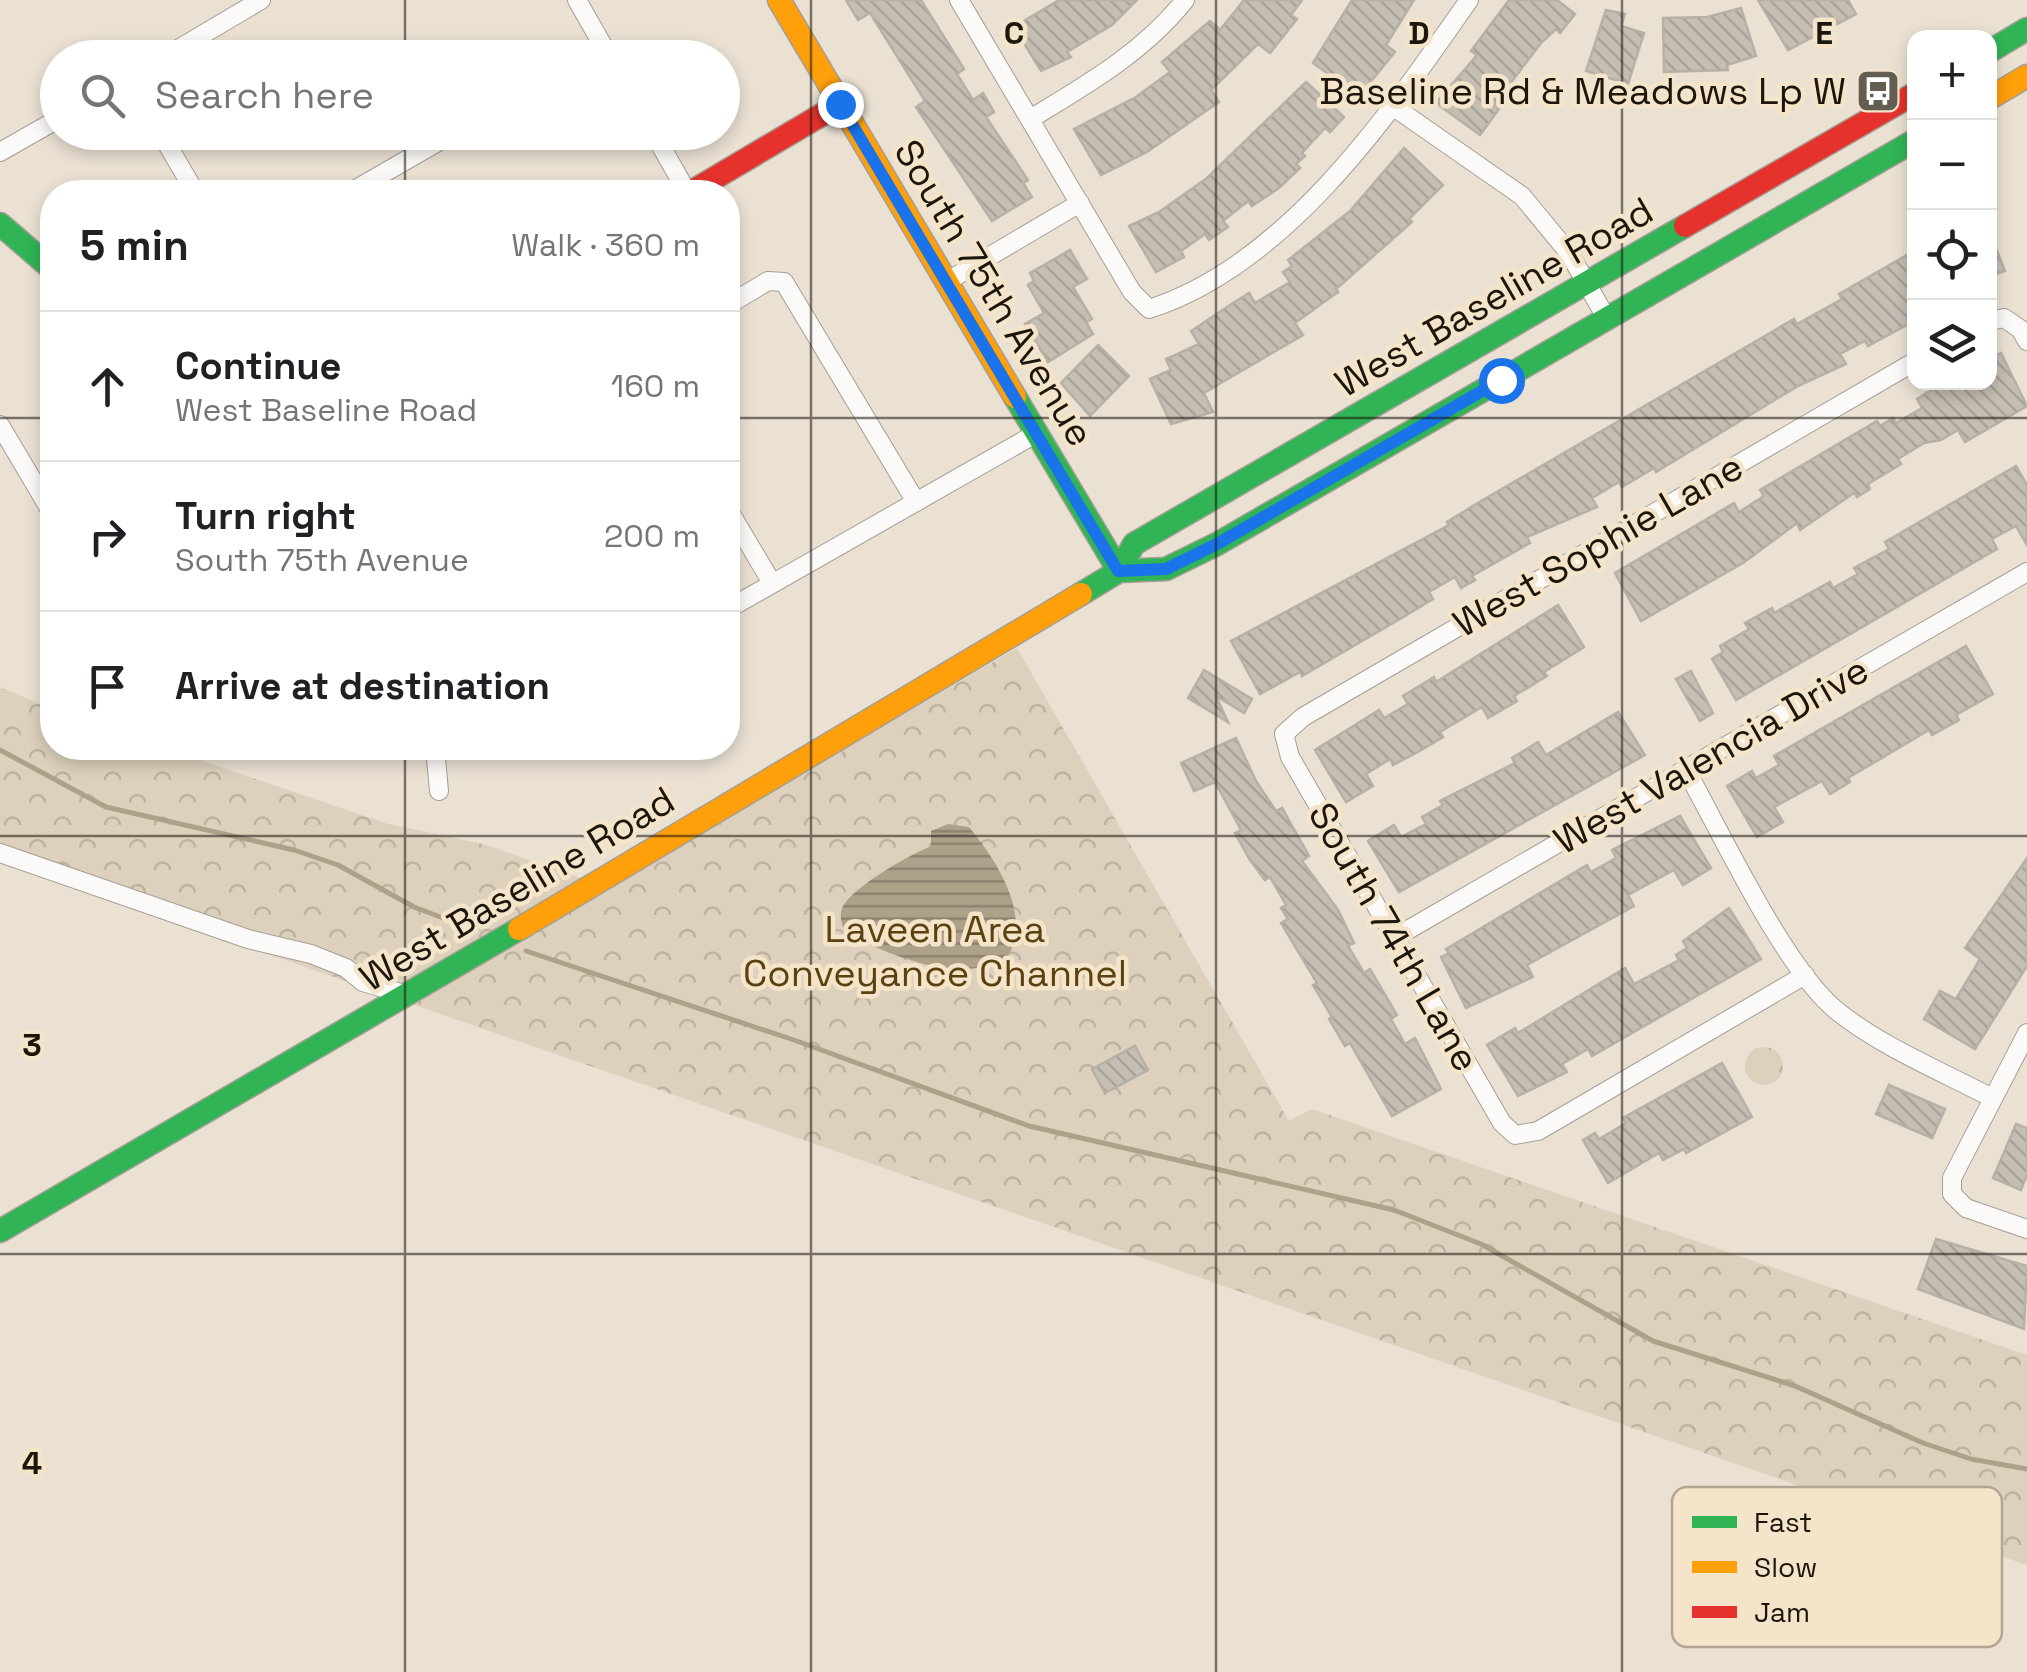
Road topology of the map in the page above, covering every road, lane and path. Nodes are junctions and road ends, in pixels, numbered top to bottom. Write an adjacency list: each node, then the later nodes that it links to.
1 (260, 0): 8 (street)
2 (577, 0): 9 (street)
3 (778, 0): 14 (main road, South 75th Avenue)
4 (960, 0): 16 (street)
5 (1185, 0): 16 (street)
6 (1470, 0): 15 (street)
7 (2027, 30): 10 (main road)
8 (192, 40)
9 (600, 40)
10 (1997, 47)
11 (2027, 76): 12 (main road)
12 (1997, 94)
13 (1907, 98): 31 (main road, West Baseline Road)
14 (840, 104): 26 (main road); 30 (main road, South 75th Avenue)
15 (1394, 106): 27 (street); 31 (street)
16 (1030, 119): 27 (street)
17 (40, 129): 22 (street)
18 (1907, 145): 33 (main road, West Baseline Road)
19 (170, 150): 23 (street)
20 (424, 150): 24 (street)
21 (664, 150): 25 (street)
22 (0, 152)
23 (187, 180)
24 (372, 180)
25 (682, 180)
26 (710, 180)
27 (1080, 204): 30 (street)
28 (0, 224): 29 (main road)
29 (40, 259)
30 (946, 282): 38 (main road, South 75th Avenue)
31 (1586, 284): 33 (street); 42 (main road, West Baseline Road)
32 (740, 298): 40 (street)
33 (1607, 319): 42 (main road, West Baseline Road)
34 (1997, 320): 35 (street)
35 (2027, 341)
36 (1907, 366): 46 (street, West Sophie Lane)
37 (0, 426): 39 (street)
38 (1036, 434): 40 (street); 42 (main road, South 75th Avenue)
39 (40, 493)
40 (916, 502): 44 (street)
41 (740, 529): 44 (street)
42 (1118, 571): 53 (main road, West Baseline Road)
43 (2027, 572): 48 (street, West Valencia Drive)
44 (772, 583): 45 (street)
45 (740, 603)
46 (1284, 734): 51 (street, South 74th Lane)
47 (436, 760): 49 (street)
48 (1686, 770): 51 (street, West Valencia Drive); 52 (street)
49 (439, 790)
50 (0, 853): 53 (street)
51 (1394, 938): 52 (street, South 74th Lane)
52 (1805, 975): 55 (street)
53 (407, 994): 57 (main road, West Baseline Road)
54 (2027, 1033): 55 (street)
55 (1992, 1098): 56 (street)
56 (2027, 1229)
57 (0, 1231)

